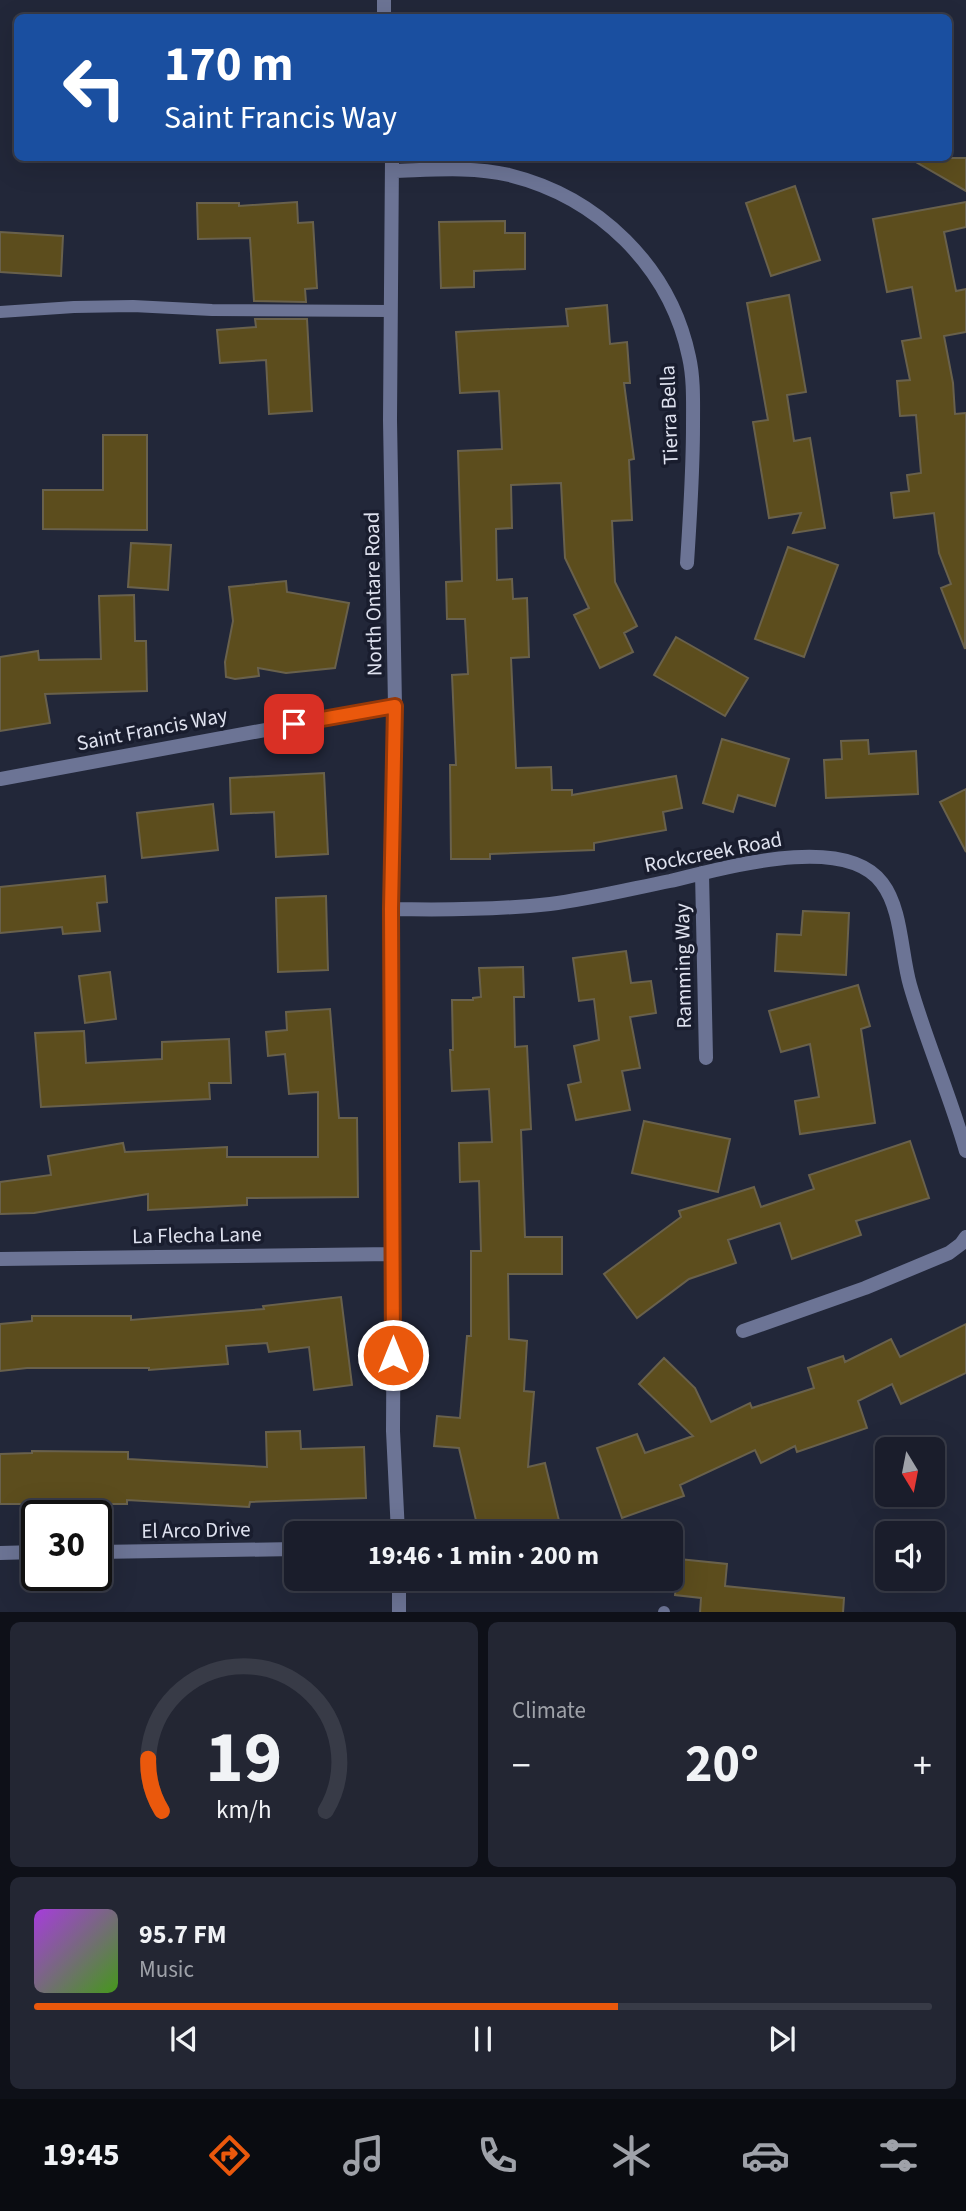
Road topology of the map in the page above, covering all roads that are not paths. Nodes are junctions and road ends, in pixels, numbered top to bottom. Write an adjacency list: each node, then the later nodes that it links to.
1 (392, 164): 2 (street, North Ontare Road); 4 (street, Tierra Bella)
2 (391, 311): 3 (lane); 5 (street, North Ontare Road)
3 (0, 312)
4 (687, 563)
5 (395, 706): 6 (street, Saint Francis Way); 8 (street, North Ontare Road)
6 (0, 779)
7 (702, 873): 8 (street, Rockcreek Road); 9 (street, Ramming Way); 10 (street, Rockcreek Road)
8 (391, 909): 12 (street, North Ontare Road)
9 (706, 1058)
10 (966, 1151)
11 (966, 1237): 14 (street)
12 (394, 1254): 13 (street, La Flecha Lane); 15 (street, North Ontare Road)
13 (0, 1259)
14 (743, 1331)
15 (397, 1521)
16 (284, 1549): 18 (street, El Arco Drive)
17 (21, 1552): 19 (street)
18 (112, 1552)
19 (0, 1553)
20 (399, 1591): 21 (street)
21 (399, 1612)

